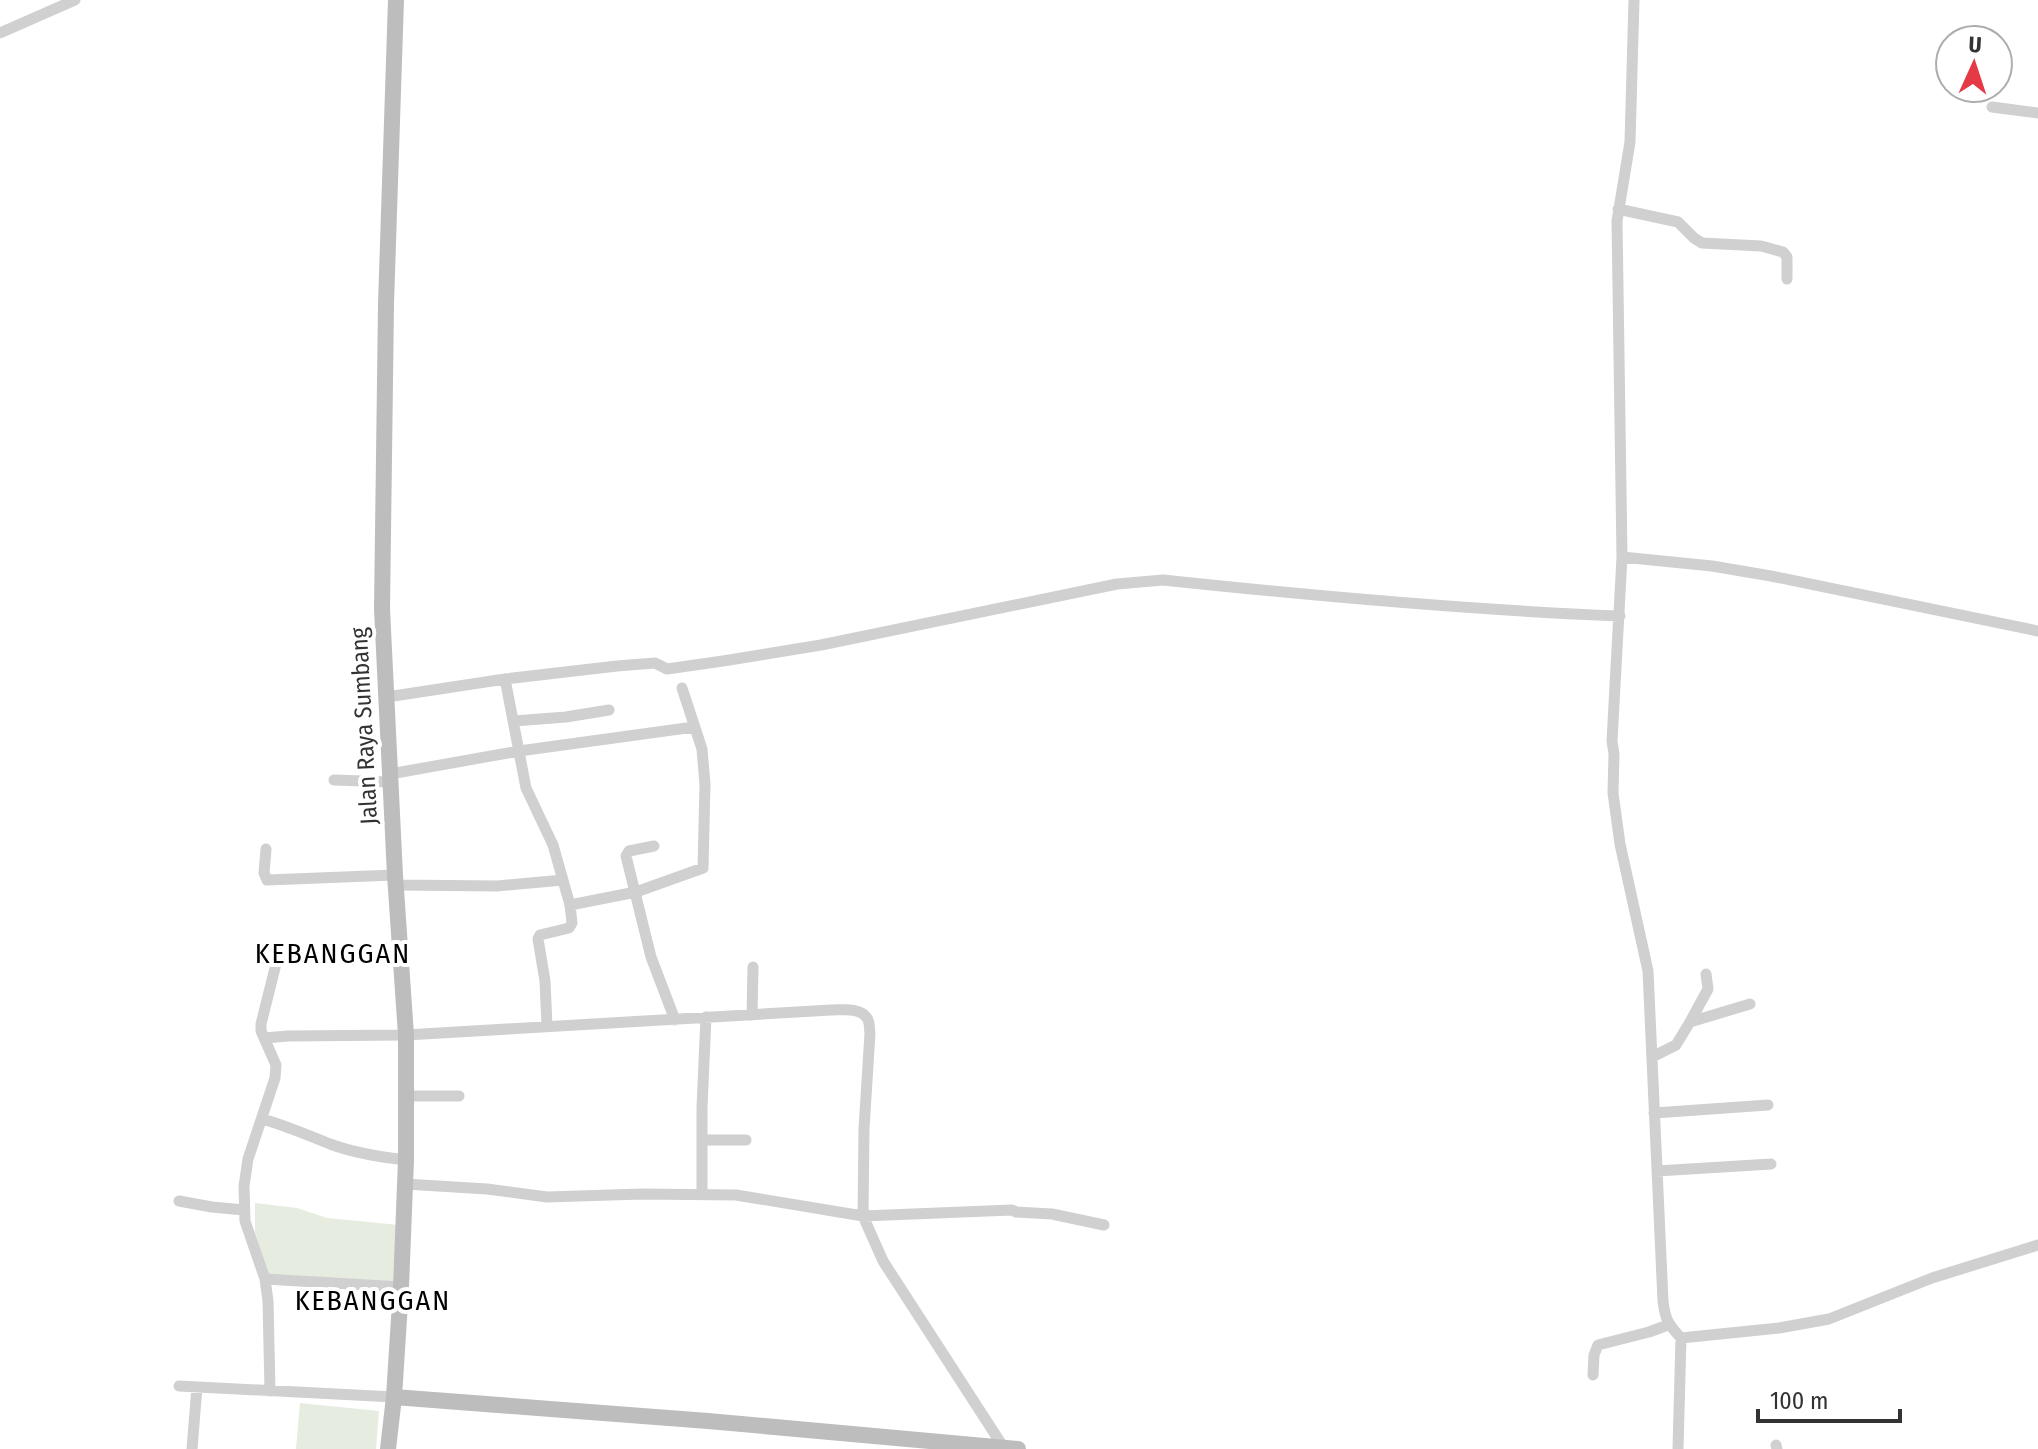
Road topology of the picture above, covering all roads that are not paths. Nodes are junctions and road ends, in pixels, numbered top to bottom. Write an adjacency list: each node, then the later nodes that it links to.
1 (75, 0): 4 (street)
2 (396, 0): 14 (street, Jalan Raya Sumbang)
3 (1634, 0): 7 (street)
4 (1, 32)
5 (1992, 107): 6 (street)
6 (2038, 113)
7 (1618, 209): 8 (street); 9 (street)
8 (1787, 279)
9 (1622, 557): 10 (street); 11 (street)
10 (1620, 616): 12 (street); 38 (street)
11 (2038, 631)
12 (505, 679): 14 (street); 16 (street)
13 (682, 688): 17 (street)
14 (387, 697): 19 (street, Jalan Raya Sumbang)
15 (609, 710): 16 (street)
16 (514, 721): 18 (street)
17 (694, 727): 18 (street); 25 (street)
18 (519, 751): 19 (street); 24 (street)
19 (390, 778): 20 (street); 23 (street, Jalan Raya Sumbang)
20 (334, 780)
21 (654, 846): 25 (street)
22 (266, 849): 23 (street)
23 (395, 880): 24 (street); 36 (street, Jalan Raya Sumbang)
24 (563, 880): 26 (street)
25 (636, 892): 26 (street); 33 (street)
26 (570, 905): 35 (street)
27 (277, 960): 37 (street)
28 (753, 967): 31 (street)
29 (1706, 974): 34 (street)
30 (1750, 1004): 34 (street)
31 (752, 1015): 32 (street); 53 (street)
32 (706, 1017): 33 (street); 44 (street)
33 (675, 1020): 35 (street)
34 (1690, 1022): 38 (street)
35 (547, 1026): 36 (street)
36 (406, 1035): 37 (street); 39 (street, Jalan Raya Sumbang)
37 (264, 1038): 43 (street)
38 (1652, 1057): 42 (street)
39 (406, 1096): 40 (street); 46 (street, Jalan Raya Sumbang)
40 (459, 1096)
41 (1768, 1105): 42 (street)
42 (1654, 1113): 48 (street)
43 (263, 1119): 46 (street); 52 (street)
44 (702, 1140): 45 (street); 50 (street)
45 (746, 1140)
46 (406, 1160): 49 (street, Jalan Raya Sumbang)
47 (1771, 1164): 48 (street)
48 (1657, 1171): 58 (street)
49 (405, 1184): 50 (street); 57 (street, Jalan Raya Sumbang)
50 (702, 1193): 53 (street)
51 (179, 1201): 52 (street)
52 (244, 1210): 56 (street)
53 (863, 1216): 54 (street); 65 (street)
54 (1104, 1225)
55 (2038, 1245): 59 (street)
56 (265, 1279): 57 (street); 63 (street)
57 (401, 1287): 64 (street, Jalan Raya Sumbang)
58 (1668, 1325): 59 (street); 60 (street)
59 (1681, 1338): 68 (street)
60 (1593, 1375)
61 (179, 1386): 62 (street)
62 (197, 1387): 63 (street); 66 (street)
63 (270, 1391): 64 (street)
64 (394, 1397): 65 (street); 67 (street, Jalan Raya Sumbang)
65 (1011, 1448)
66 (192, 1449)
67 (388, 1449)
68 (1678, 1449)

